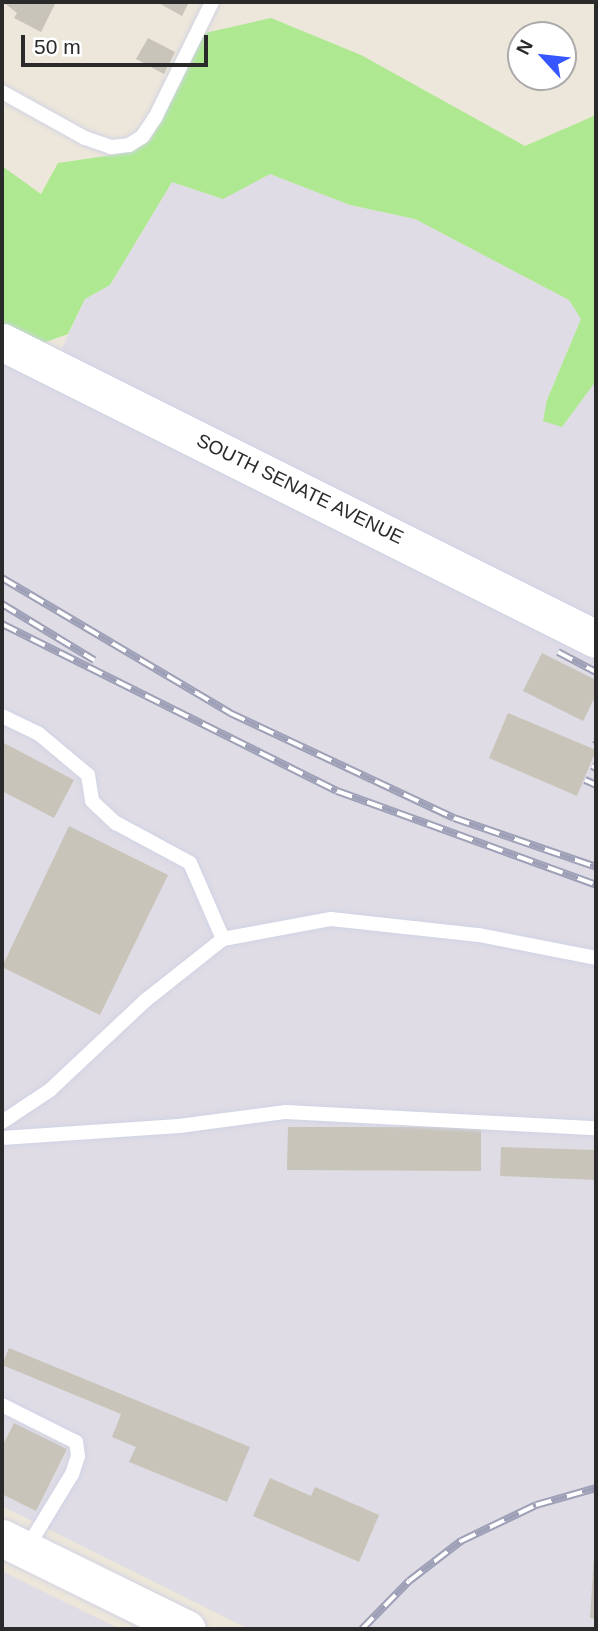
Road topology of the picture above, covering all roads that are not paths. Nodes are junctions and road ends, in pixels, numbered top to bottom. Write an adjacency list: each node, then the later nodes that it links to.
1 (212, 2): 2 (lane)
2 (2, 92)
3 (2, 342): 4 (street, SOUTH SENATE AVENUE)
4 (596, 639)
5 (2, 716): 6 (lane)
6 (223, 939): 7 (lane); 8 (lane)
7 (596, 958)
8 (2, 1122)
9 (596, 1128): 10 (lane)
10 (2, 1138)
11 (2, 1405): 12 (lane)
12 (14, 1544): 13 (street)
13 (187, 1629)

